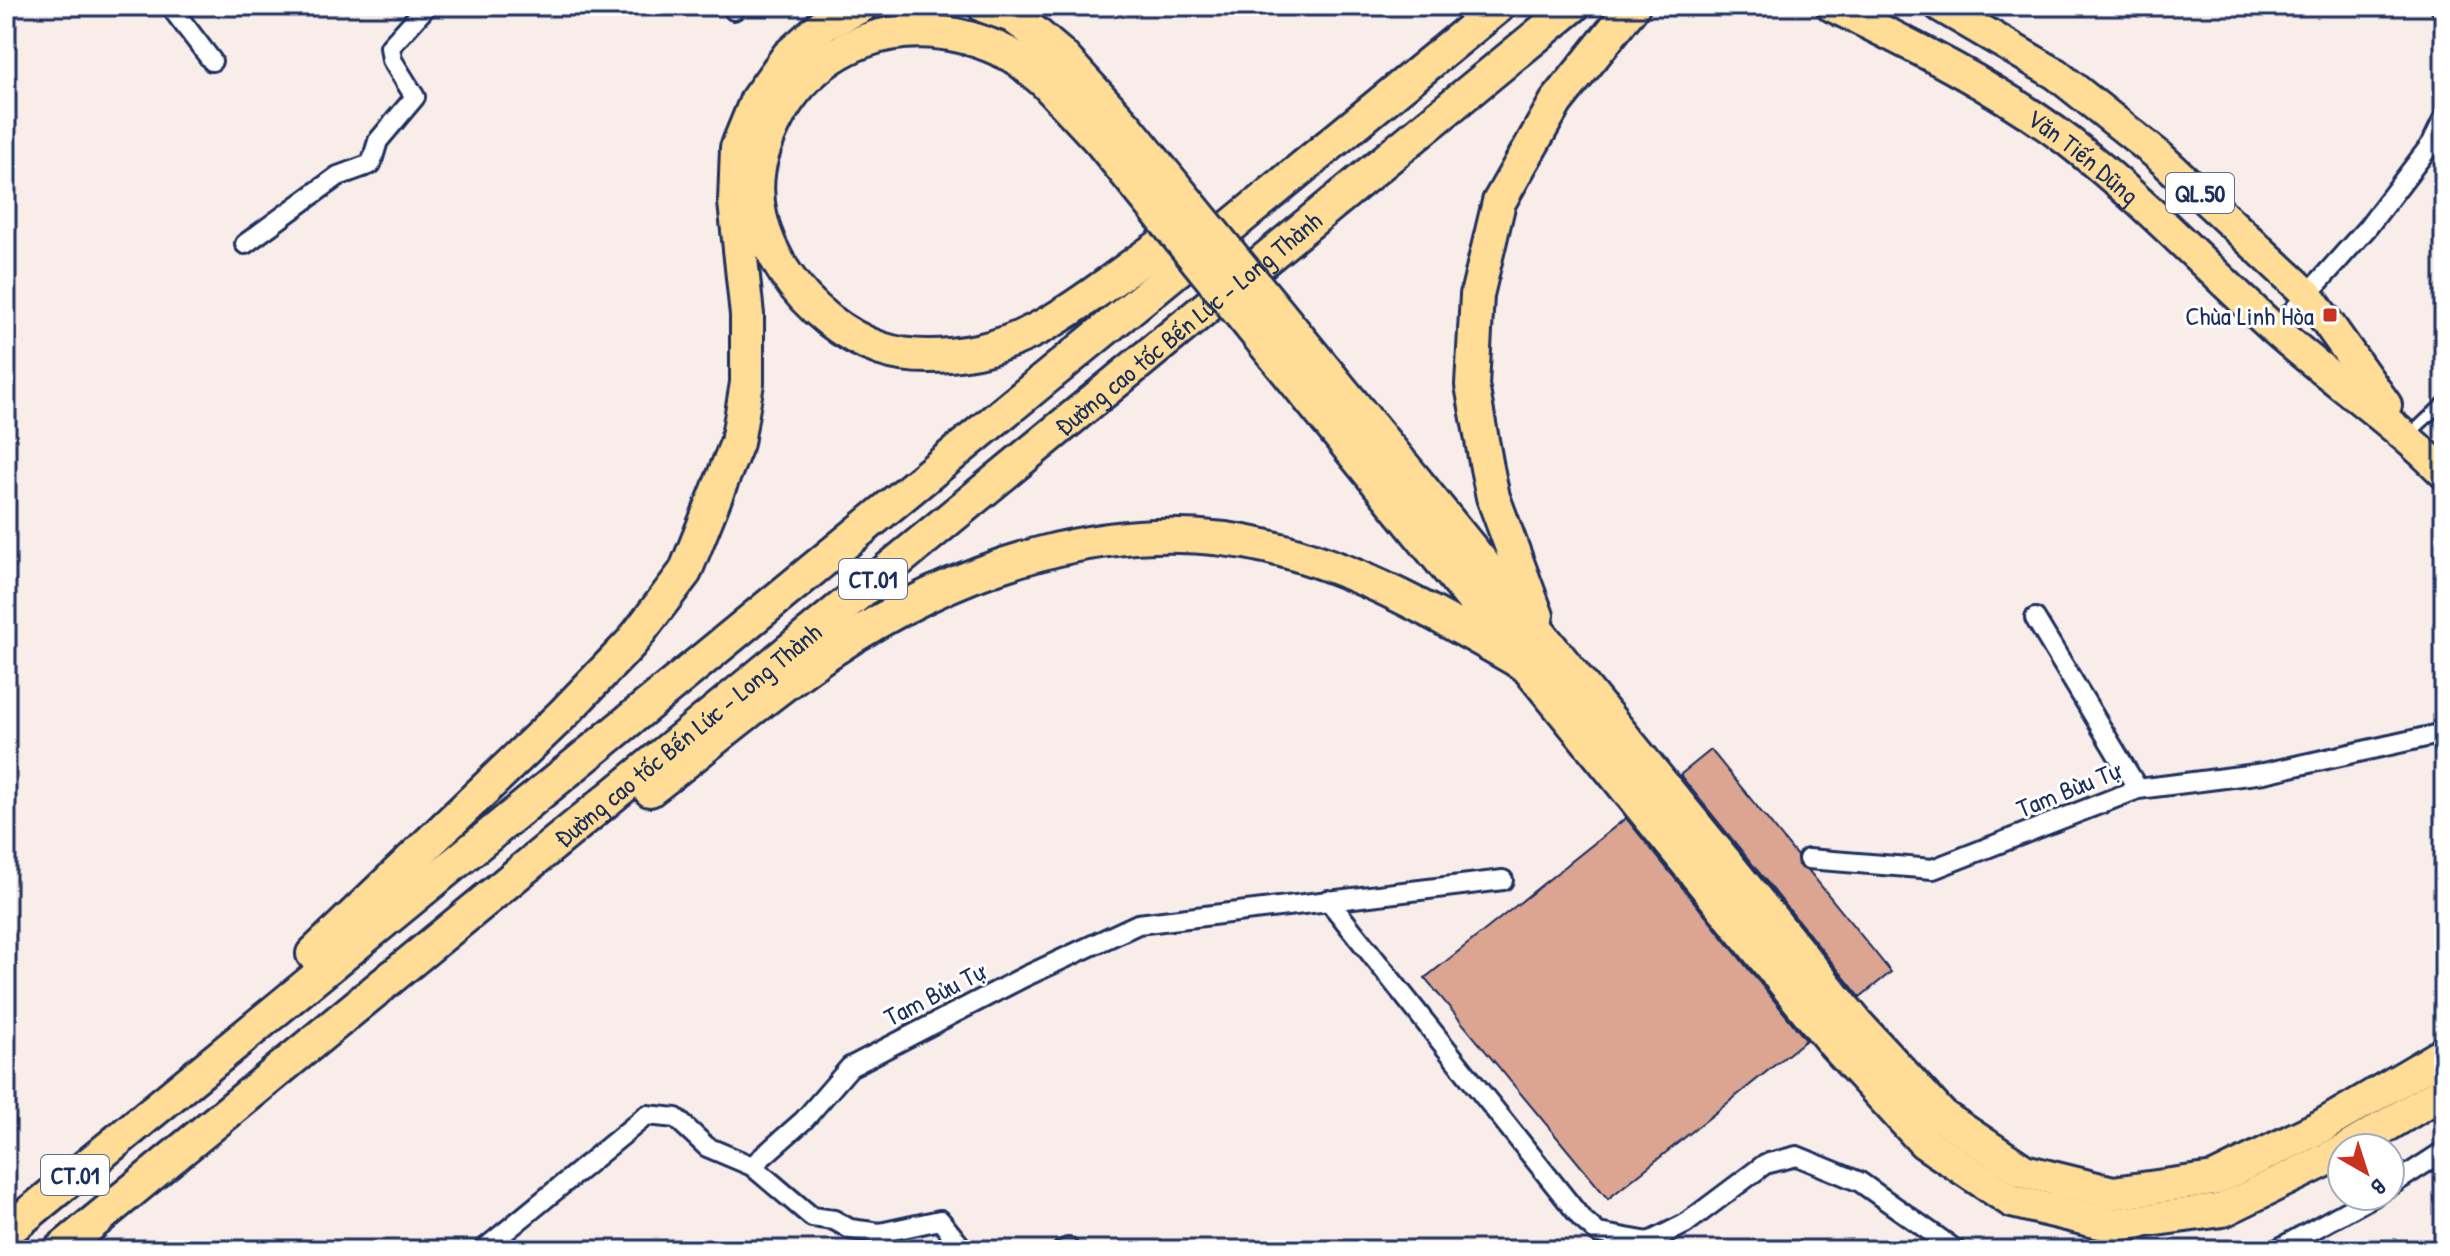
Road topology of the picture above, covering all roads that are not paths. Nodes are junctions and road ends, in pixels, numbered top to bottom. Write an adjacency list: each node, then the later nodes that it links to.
1 (170, 6): 13 (street)
2 (427, 6): 15 (street)
3 (861, 6): 30 (highway)
4 (984, 6): 12 (highway)
5 (1573, 6): 33 (highway, Đường cao tốc Bến Lức - Long Thành / CT.01)
6 (1633, 6): 22 (highway)
7 (1832, 6): 17 (highway, Văn Tiến Dũng / QL.50)
8 (1940, 6): 16 (highway, Văn Tiến Dũng / QL.50)
9 (2440, 6): 11 (street)
10 (1494, 10): 12 (highway); 30 (highway, Đường cao tốc Bến Lức - Long Thành / CT.01)
11 (2444, 11)
12 (1026, 46): 22 (highway, bridge)
13 (212, 61)
14 (2444, 118): 16 (street)
15 (245, 244)
16 (2308, 295): 17 (street); 19 (highway, Văn Tiến Dũng / QL.50)
17 (2276, 330): 19 (highway, Văn Tiến Dũng / QL.50)
18 (2444, 402): 19 (lane)
19 (2408, 436): 20 (highway, QL.50)
20 (2444, 473)
21 (2035, 618): 24 (street)
22 (1538, 656): 28 (highway); 33 (highway); 34 (highway)
23 (2444, 733): 24 (street, Tam Bừu Tự)
24 (2138, 789): 25 (street, Tam Bừu Tự)
25 (1808, 859)
26 (1503, 880): 27 (street, Tam Bửu Tự)
27 (1328, 900): 35 (street, Tam Bửu Tự); 44 (street)
28 (2444, 1054)
29 (2444, 1091): 31 (highway)
30 (145, 1118): 38 (highway, Đường cao tốc Bến Lức - Long Thành / CT.01)
31 (2376, 1132)
32 (2444, 1151): 36 (street)
33 (175, 1155): 40 (highway, Đường cao tốc Bến Lức - Long Thành / CT.01)
34 (2326, 1160)
35 (752, 1166): 39 (street); 41 (street)
36 (2406, 1176)
37 (2345, 1212): 45 (street)
38 (6, 1232)
39 (869, 1232): 42 (street); 43 (street)
40 (60, 1250)
41 (483, 1250)
42 (876, 1250)
43 (964, 1250)
44 (1956, 1250)
45 (2276, 1250)

